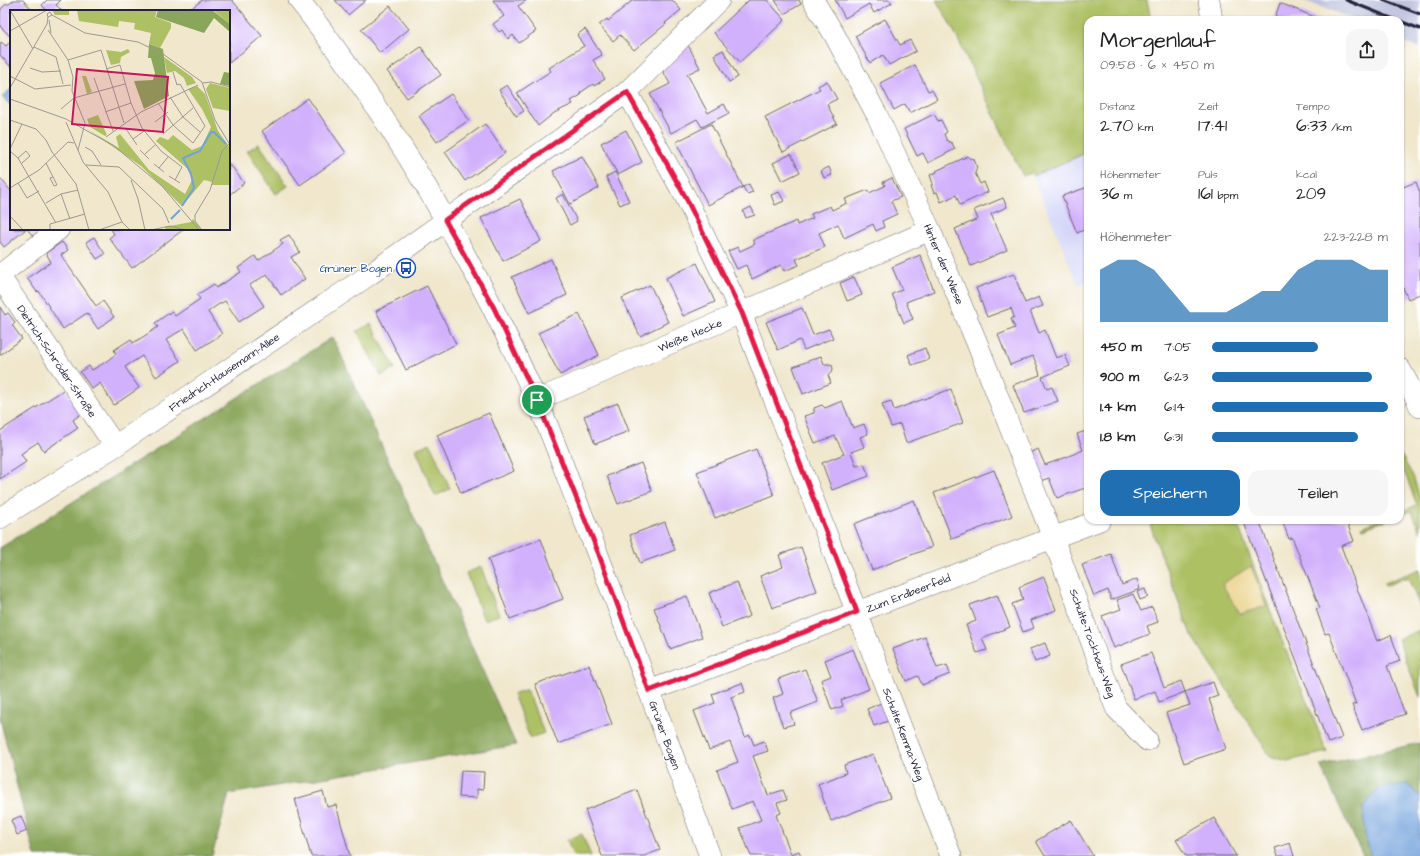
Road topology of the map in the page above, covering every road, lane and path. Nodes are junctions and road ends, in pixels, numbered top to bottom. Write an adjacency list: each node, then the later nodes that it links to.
1 (299, 0): 7 (street, Grüner Bogen)
2 (719, 0): 6 (street, Friedrich-Hausemann-Allee)
3 (813, 0): 9 (street, Hinter der Wiese)
4 (1209, 0): 5 (street)
5 (1211, 16)
6 (627, 92): 7 (street, Friedrich-Hausemann-Allee); 11 (street, Schulte-Kemna-Weg)
7 (445, 220): 13 (street, Grüner Bogen); 15 (street, Friedrich-Hausemann-Allee)
8 (59, 230): 10 (street)
9 (930, 230): 11 (street, Weiße Hecke); 18 (street, Hinter der Wiese)
10 (0, 276): 15 (street, Dietrich-Schröder-Straße)
11 (742, 313): 13 (street, Weiße Hecke); 19 (street, Schulte-Kemna-Weg)
12 (1404, 379): 14 (street)
13 (537, 400): 20 (street, Grüner Bogen)
14 (1414, 403)
15 (115, 446): 16 (street, Friedrich-Hausemann-Allee)
16 (0, 518)
17 (1090, 524): 18 (street, Zum Erdbeerfeld)
18 (1053, 538): 19 (street, Zum Erdbeerfeld); 21 (street, Schulte-Tockhaus-Weg)
19 (857, 612): 20 (street, Zum Erdbeerfeld); 23 (street, Schulte-Kemna-Weg)
20 (649, 691): 22 (street, Grüner Bogen)
21 (1147, 740)
22 (710, 856)
23 (951, 856)

